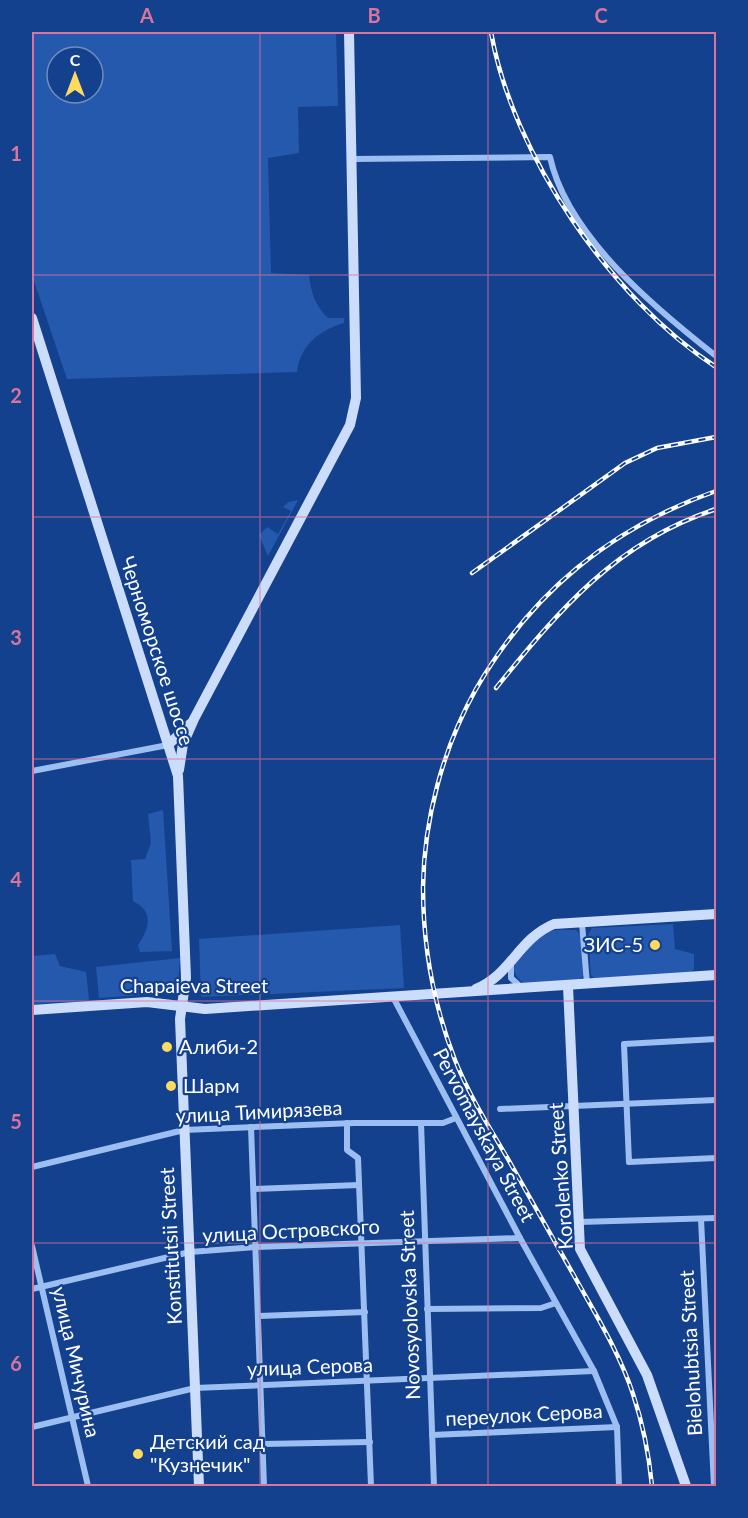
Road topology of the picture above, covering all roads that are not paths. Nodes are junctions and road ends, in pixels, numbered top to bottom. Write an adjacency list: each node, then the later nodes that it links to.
1 (349, 32): 2 (main road)
2 (352, 159): 4 (street); 5 (main road)
3 (32, 318): 6 (main road, Черноморское шоссе)
4 (717, 356)
5 (194, 719): 6 (main road); 8 (main road)
6 (169, 744): 7 (street); 8 (main road, Черноморское шоссе)
7 (32, 771)
8 (178, 776): 13 (main road, Черноморское шоссе)
9 (717, 914): 10 (main road)
10 (582, 923): 11 (main road); 14 (street)
11 (513, 958): 16 (street); 17 (main road)
12 (717, 975): 14 (main road, Chapaieva Street)
13 (186, 978): 19 (main road, Черноморское шоссе); 20 (main road)
14 (587, 984): 15 (main road, Chapaieva Street)
15 (568, 986): 16 (main road, Chapaieva Street); 25 (main road, Korolenko Street)
16 (523, 988): 17 (main road, Chapaieva Street)
17 (467, 992): 18 (main road, Chapaieva Street)
18 (393, 997): 20 (main road, Chapaieva Street); 27 (street, Pervomayskaya Street)
19 (184, 1005): 20 (main road, Chapaieva Street); 21 (main road, Chapaieva Street); 31 (main road, Konstitutsii Street)
20 (236, 1007)
21 (32, 1010)
22 (717, 1039): 24 (street)
23 (717, 1100): 24 (street)
24 (626, 1104): 25 (street); 32 (street)
25 (574, 1106): 26 (street); 38 (main road, Korolenko Street)
26 (500, 1109)
27 (456, 1118): 28 (street, улица Тимирязева); 39 (street, Pervomayskaya Street)
28 (421, 1123): 29 (street, улица Тимирязева); 40 (street, Novosyolovska Street)
29 (347, 1124): 30 (street, улица Тимирязева); 34 (street)
30 (251, 1127): 31 (street, улица Тимирязева); 35 (street)
31 (184, 1130): 33 (street, улица Тимирязева); 44 (main road, Konstitutsii Street)
32 (717, 1158)
33 (32, 1167)
34 (359, 1185): 35 (street); 41 (street)
35 (254, 1189): 43 (street)
36 (717, 1218): 37 (street)
37 (701, 1219): 38 (street); 69 (street, Bielohubtsia Street)
38 (578, 1222): 68 (main road, Korolenko Street)
39 (520, 1238): 40 (street, улица Островского); 47 (street, Pervomayskaya Street)
40 (424, 1242): 41 (street, улица Островского); 48 (street, Novosyolovska Street)
41 (361, 1244): 43 (street, улица Островского); 49 (street)
42 (32, 1246): 45 (street, улица Мичурина)
43 (256, 1247): 44 (street, улица Островского); 50 (street)
44 (190, 1252): 45 (street, улица Островского); 55 (main road, Konstitutsii Street)
45 (41, 1287): 46 (street, улица Островского); 56 (street, улица Мичурина)
46 (32, 1289)
47 (556, 1303): 48 (street); 51 (street, Pervomayskaya Street)
48 (427, 1309): 52 (street, Novosyolovska Street)
49 (365, 1312): 50 (street); 53 (street)
50 (259, 1316): 54 (street)
51 (594, 1371): 52 (street, улица Серова); 58 (street, Pervomayskaya Street)
52 (430, 1379): 53 (street, улица Серова); 59 (street, Novosyolovska Street)
53 (369, 1381): 54 (street, улица Серова); 60 (street)
54 (262, 1385): 55 (street, улица Серова); 61 (street)
55 (195, 1388): 56 (street, улица Серова); 63 (main road, Konstitutsii Street)
56 (72, 1418): 57 (street, улица Серова); 62 (street, улица Мичурина)
57 (32, 1427)
58 (617, 1427): 59 (street, переулок Серова); 67 (street, Pervomayskaya Street)
59 (432, 1435): 66 (street, Novosyolovska Street)
60 (370, 1442): 61 (street); 65 (street)
61 (263, 1444): 64 (street)
62 (88, 1486)
63 (199, 1486)
64 (264, 1486)
65 (371, 1486)
66 (434, 1486)
67 (619, 1486)
68 (686, 1486)
69 (714, 1486)

